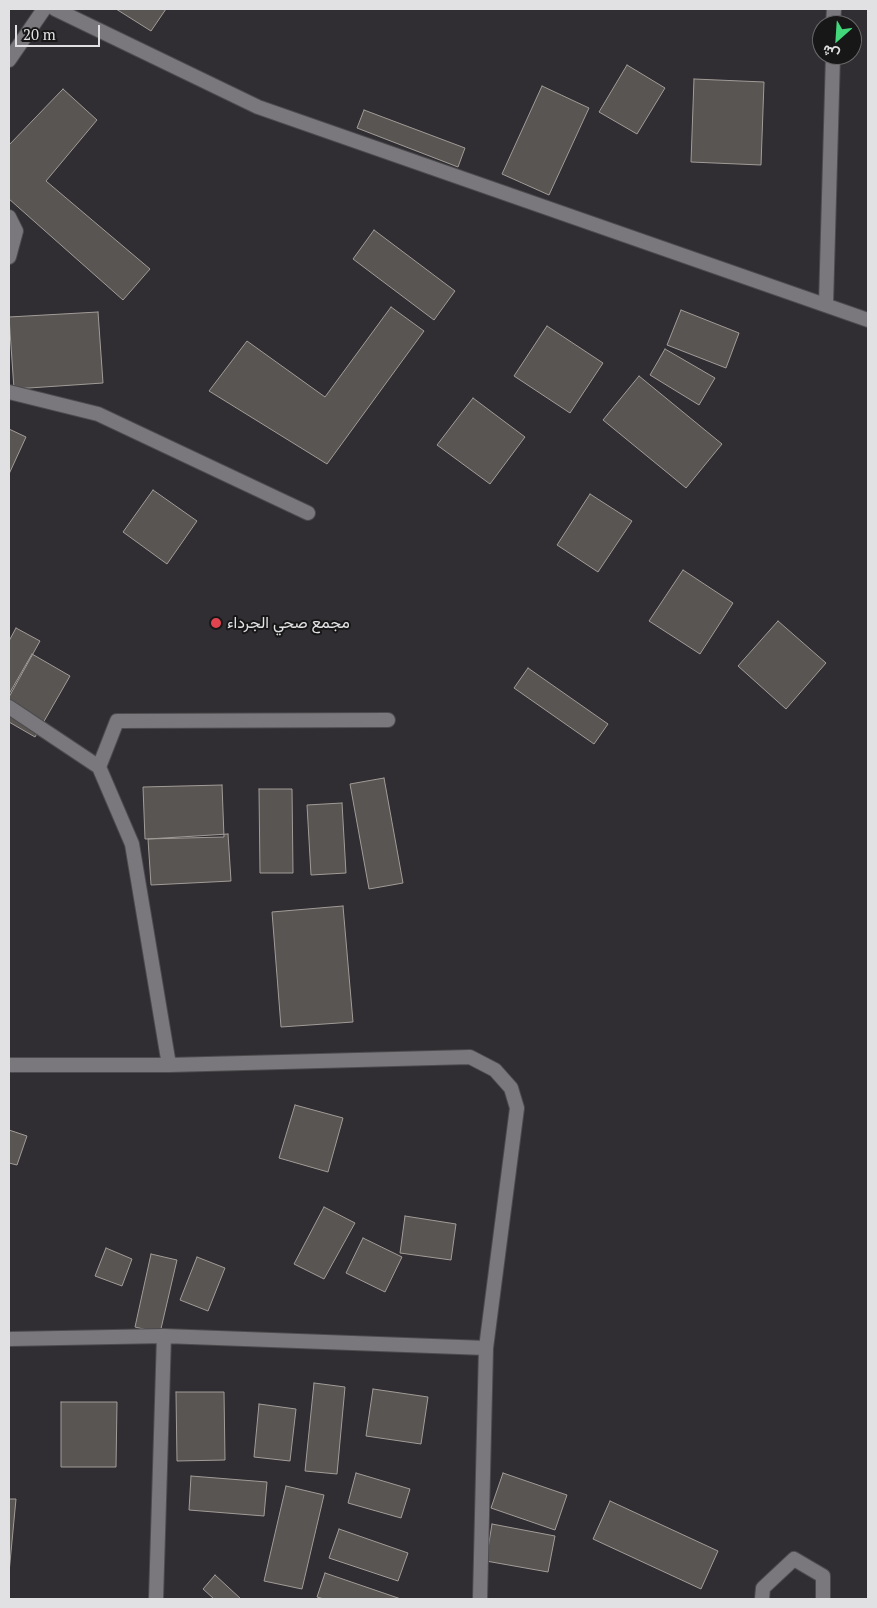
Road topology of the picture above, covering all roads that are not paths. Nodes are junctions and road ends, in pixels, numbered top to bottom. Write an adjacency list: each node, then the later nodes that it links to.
1 (44, 9): 3 (street)
2 (55, 9): 7 (street)
3 (9, 60)
4 (833, 65): 7 (street)
5 (9, 217): 6 (street)
6 (9, 257)
7 (826, 304): 8 (street)
8 (868, 319)
9 (9, 392): 10 (street)
10 (308, 513)
11 (9, 707): 13 (street)
12 (388, 720): 13 (street)
13 (99, 767): 15 (street)
14 (9, 1065): 15 (street)
15 (169, 1065): 18 (street)
16 (164, 1336): 17 (street); 18 (street); 19 (street)
17 (9, 1339)
18 (486, 1348): 20 (street)
19 (156, 1599)
20 (480, 1599)
21 (762, 1599): 22 (street)
22 (823, 1599)

